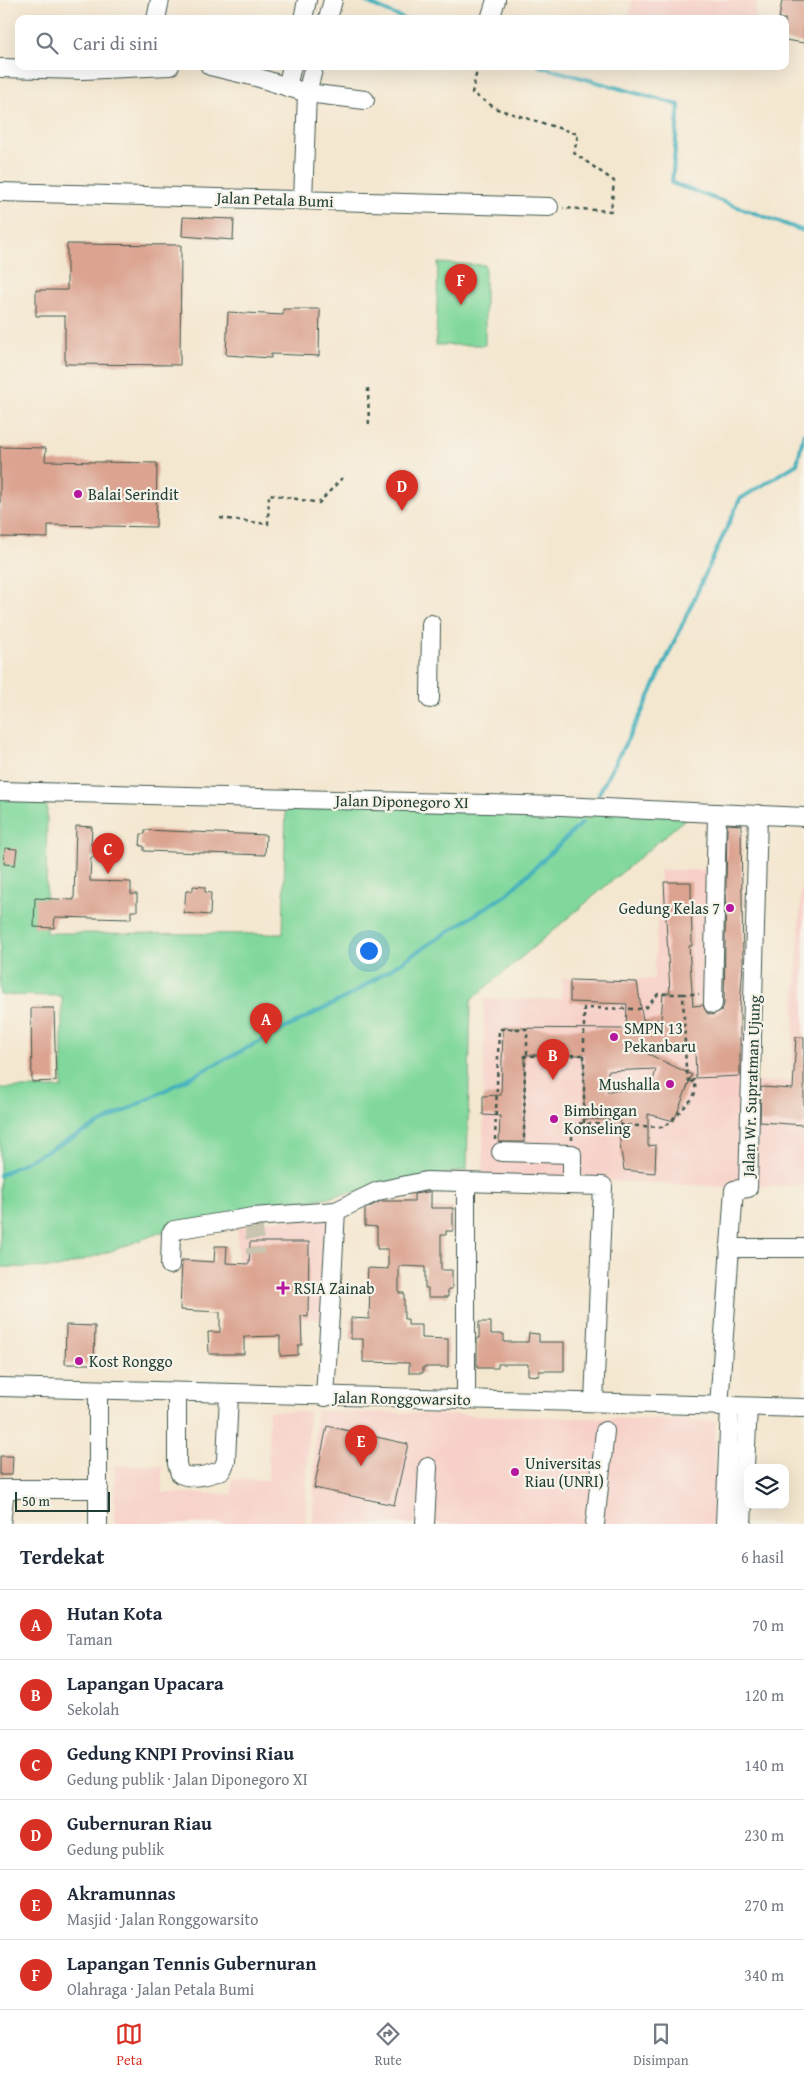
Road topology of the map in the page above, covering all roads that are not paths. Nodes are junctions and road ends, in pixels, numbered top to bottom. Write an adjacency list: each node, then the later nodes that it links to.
1 (160, 0): 4 (street)
2 (308, 0): 5 (street)
3 (496, 0): 6 (street)
4 (157, 15)
5 (304, 15)
6 (491, 15)
7 (0, 68): 8 (street)
8 (15, 68)
9 (227, 70): 12 (street)
10 (291, 70): 12 (street)
11 (313, 70): 13 (street)
12 (287, 87): 13 (street)
13 (307, 93): 14 (street); 16 (street)
14 (365, 100)
15 (0, 192): 16 (street, Jalan Petala Bumi)
16 (303, 200): 17 (street, Jalan Petala Bumi)
17 (549, 207)
18 (431, 624): 19 (street)
19 (430, 699)
20 (0, 791): 21 (street, Jalan Diponegoro XI)
21 (717, 813): 22 (street, Jalan Diponegoro XI); 24 (street)
22 (758, 814): 23 (street, Jalan Diponegoro XI); 30 (street, Jalan Wr. Supratman Ujung)
23 (804, 817)
24 (713, 999)
25 (500, 1147): 27 (street)
26 (466, 1182): 27 (street); 28 (street); 39 (street)
27 (572, 1185): 40 (street)
28 (336, 1211): 29 (street); 33 (street)
29 (296, 1214): 32 (street); 33 (street)
30 (729, 1248): 31 (street); 41 (street, Jalan Wr. Supratman Ujung)
31 (804, 1248)
32 (170, 1265)
33 (329, 1302): 38 (street)
34 (0, 1387): 35 (street, Jalan Ronggowarsito)
35 (98, 1390): 36 (street, Jalan Ronggowarsito); 47 (street)
36 (177, 1392): 37 (street, Jalan Ronggowarsito); 37 (street)
37 (229, 1394): 38 (street, Jalan Ronggowarsito)
38 (324, 1396): 39 (street, Jalan Ronggowarsito)
39 (466, 1400): 40 (street, Jalan Ronggowarsito)
40 (594, 1402): 41 (street, Jalan Ronggowarsito)
41 (725, 1407): 42 (street, Jalan Ronggowarsito); 52 (street, Jalan Wr. Supratman Ujung)
42 (748, 1407): 43 (street, Jalan Ronggowarsito); 53 (street)
43 (804, 1408)
44 (604, 1431): 51 (street)
45 (428, 1467): 50 (street)
46 (3, 1489): 47 (street); 48 (street)
47 (99, 1489): 49 (street)
48 (1, 1524)
49 (98, 1524)
50 (425, 1524)
51 (595, 1524)
52 (725, 1524)
53 (742, 1524)

